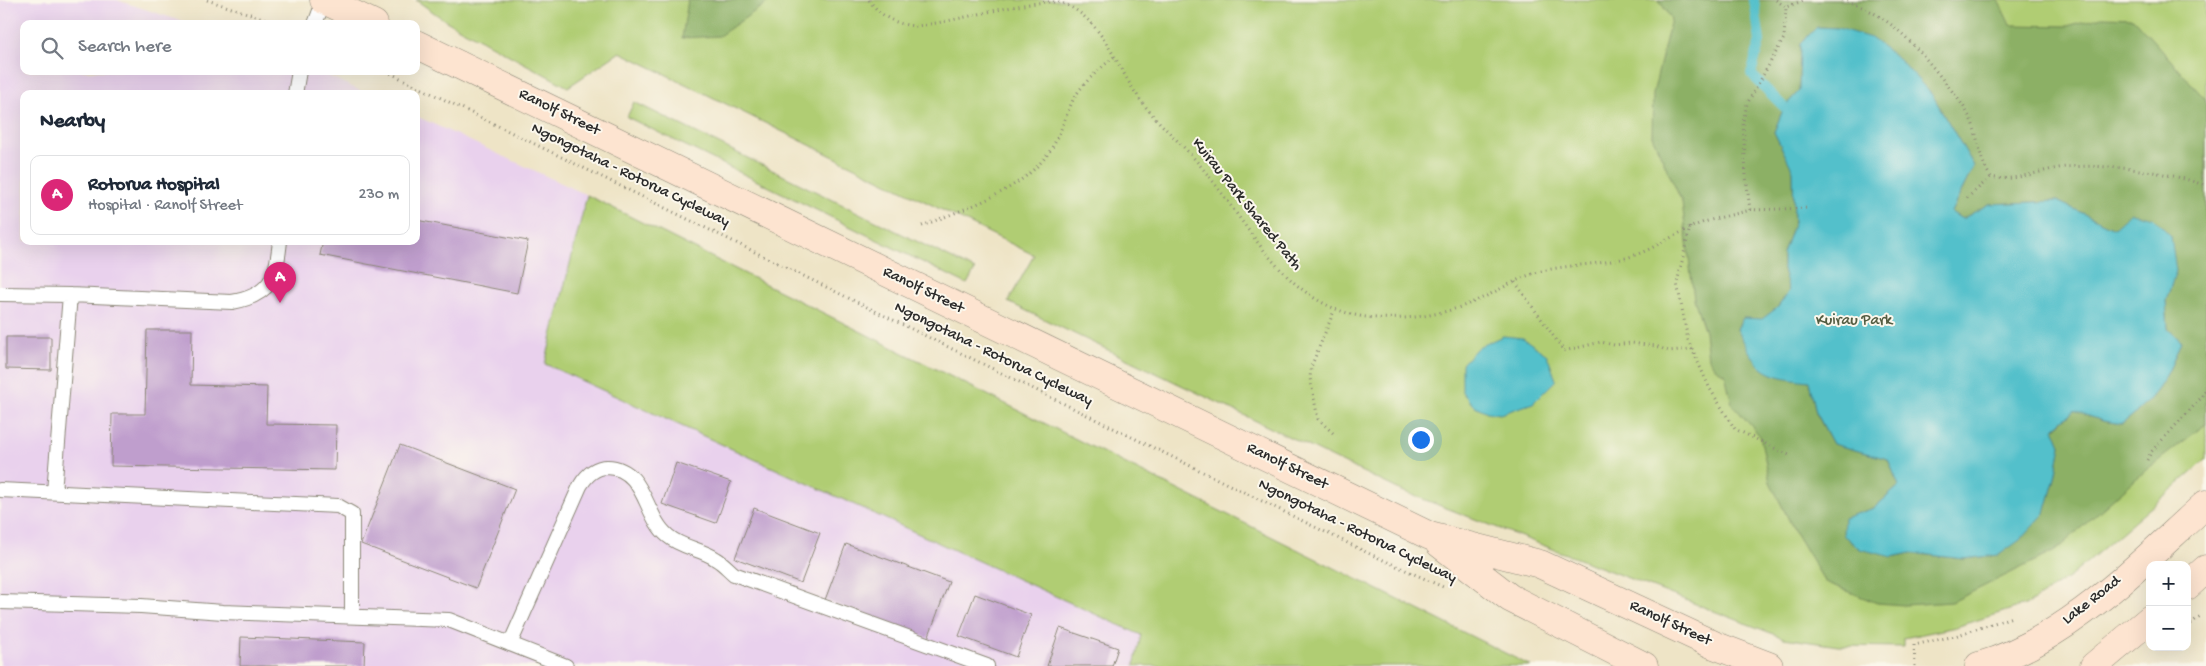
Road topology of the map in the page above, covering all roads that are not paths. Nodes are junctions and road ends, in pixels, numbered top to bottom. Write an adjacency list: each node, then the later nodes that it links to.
1 (324, 0): 2 (lane); 3 (main road)
2 (316, 20)
3 (366, 20)
4 (420, 46): 13 (main road, Ranolf Street)
5 (298, 75): 6 (lane)
6 (296, 90)
7 (279, 245): 9 (lane)
8 (0, 294): 9 (lane)
9 (70, 295): 11 (lane)
10 (0, 490): 11 (lane)
11 (54, 492): 17 (lane)
12 (2206, 504): 20 (main road, Lake Road)
13 (1430, 536): 23 (main road, Ranolf Street); 24 (main road, Ranolf Street)
14 (2206, 569): 15 (main road)
15 (2191, 582)
16 (0, 602): 17 (lane)
17 (352, 616): 19 (lane)
18 (2146, 622): 25 (main road)
19 (510, 644): 21 (lane); 22 (lane)
20 (1984, 664)
21 (566, 666)
22 (987, 666)
23 (1644, 666)
24 (1768, 666)
25 (2094, 666)

